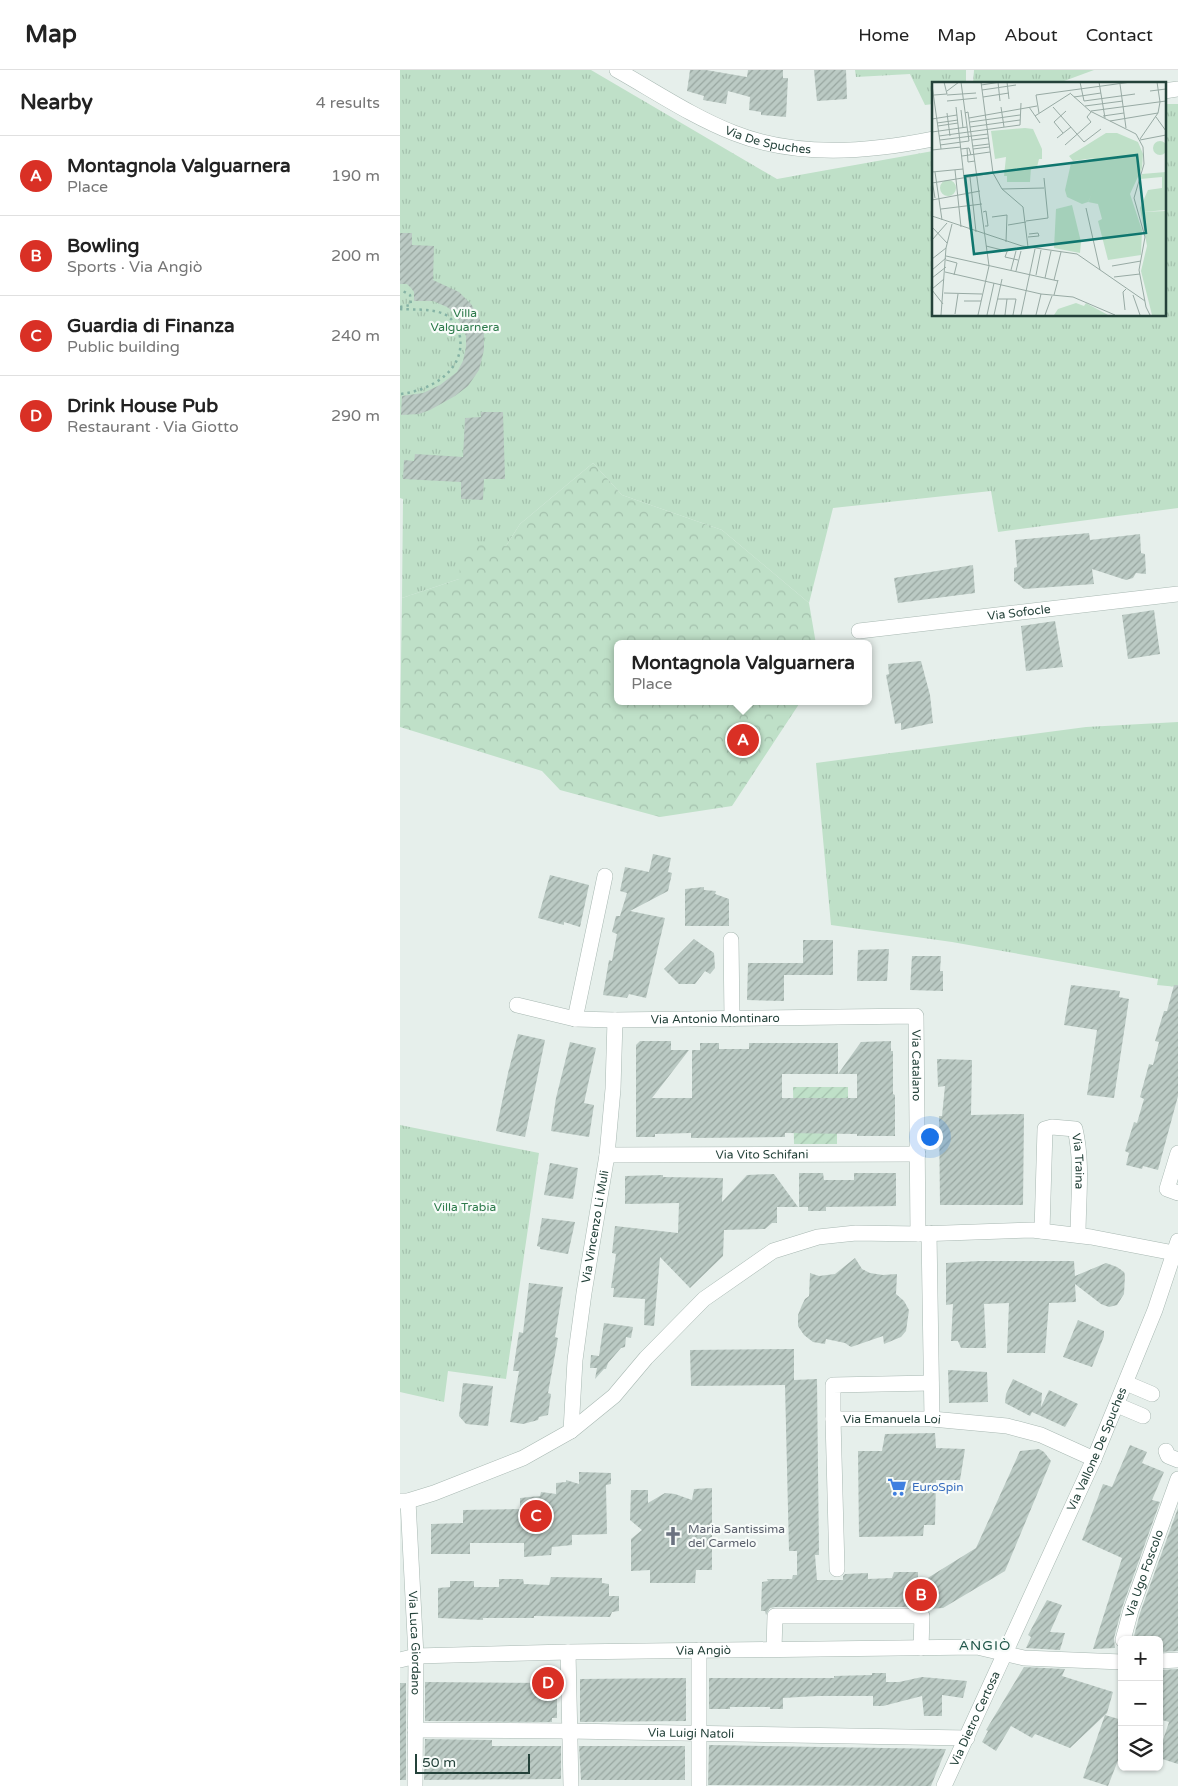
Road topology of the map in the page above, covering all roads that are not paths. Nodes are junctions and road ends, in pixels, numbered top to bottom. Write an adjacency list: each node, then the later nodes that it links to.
1 (617, 70): 2 (street, Via De Spuches)
2 (932, 139)
3 (1178, 594): 4 (street, Via Sofocle)
4 (859, 631)
5 (605, 876): 9 (street)
6 (731, 940): 10 (street)
7 (518, 1005): 9 (street, Via Antonio Montinaro)
8 (916, 1016): 10 (street, Via Antonio Montinaro); 13 (street, Via Catalano)
9 (575, 1019): 11 (street, Via Antonio Montinaro)
10 (732, 1019): 11 (street, Via Antonio Montinaro)
11 (615, 1020): 14 (street, Via Vincenzo Li Muli)
12 (1178, 1153): 15 (street)
13 (918, 1154): 14 (street, Via Vito Schifani); 17 (street, Via Catalano)
14 (607, 1155): 27 (street, Via Vincenzo Li Muli)
15 (1178, 1193)
16 (1042, 1231): 17 (street); 18 (street); 18 (street, Via Traina)
17 (924, 1234): 20 (street, Via Catalano); 27 (street)
18 (1078, 1235): 19 (street)
19 (1176, 1247): 21 (street, Via Vallone De Spuches)
20 (931, 1383): 25 (street); 26 (street, Via Catalano)
21 (1126, 1383): 22 (street); 23 (street, Via Vallone De Spuches)
22 (1152, 1394)
23 (1116, 1405): 24 (street); 28 (street, Via Vallone De Spuches)
24 (1143, 1416)
25 (833, 1419): 26 (street, Via Emanuela Loi); 32 (street, Via Emanuela Loi)
26 (932, 1419): 28 (street, Via Emanuela Loi)
27 (571, 1431): 30 (street)
28 (1094, 1459): 38 (street, Via Vallone De Spuches)
29 (1178, 1479): 31 (street, Via Ugo Foscolo)
30 (404, 1501): 39 (street, Via Luca Giordano)
31 (1171, 1524): 33 (street, Via Ugo Foscolo)
32 (837, 1568)
33 (1124, 1636)
34 (921, 1648): 35 (street, Via Angiò); 35 (street); 38 (street, Via Angiò)
35 (774, 1649): 36 (street, Via Angiò)
36 (699, 1650): 37 (street, Via Angiò); 46 (street)
37 (568, 1652): 39 (street, Via Angiò); 45 (street)
38 (1006, 1653): 43 (street, Via Angiò); 47 (street, Via Dietro Certosa)
39 (416, 1656): 40 (street, Via Angiò); 44 (street, Via Luca Giordano)
40 (400, 1660)
41 (1178, 1660): 42 (street)
42 (1163, 1661)
43 (1118, 1662)
44 (415, 1730): 45 (street, Via Luigi Natoli); 48 (street, Via Luca Giordano)
45 (569, 1731): 46 (street, Via Luigi Natoli); 49 (street)
46 (699, 1734): 47 (street, Via Luigi Natoli); 50 (street)
47 (967, 1738): 51 (street, Via Dietro Certosa)
48 (415, 1786)
49 (570, 1786)
50 (699, 1786)
51 (944, 1786)

